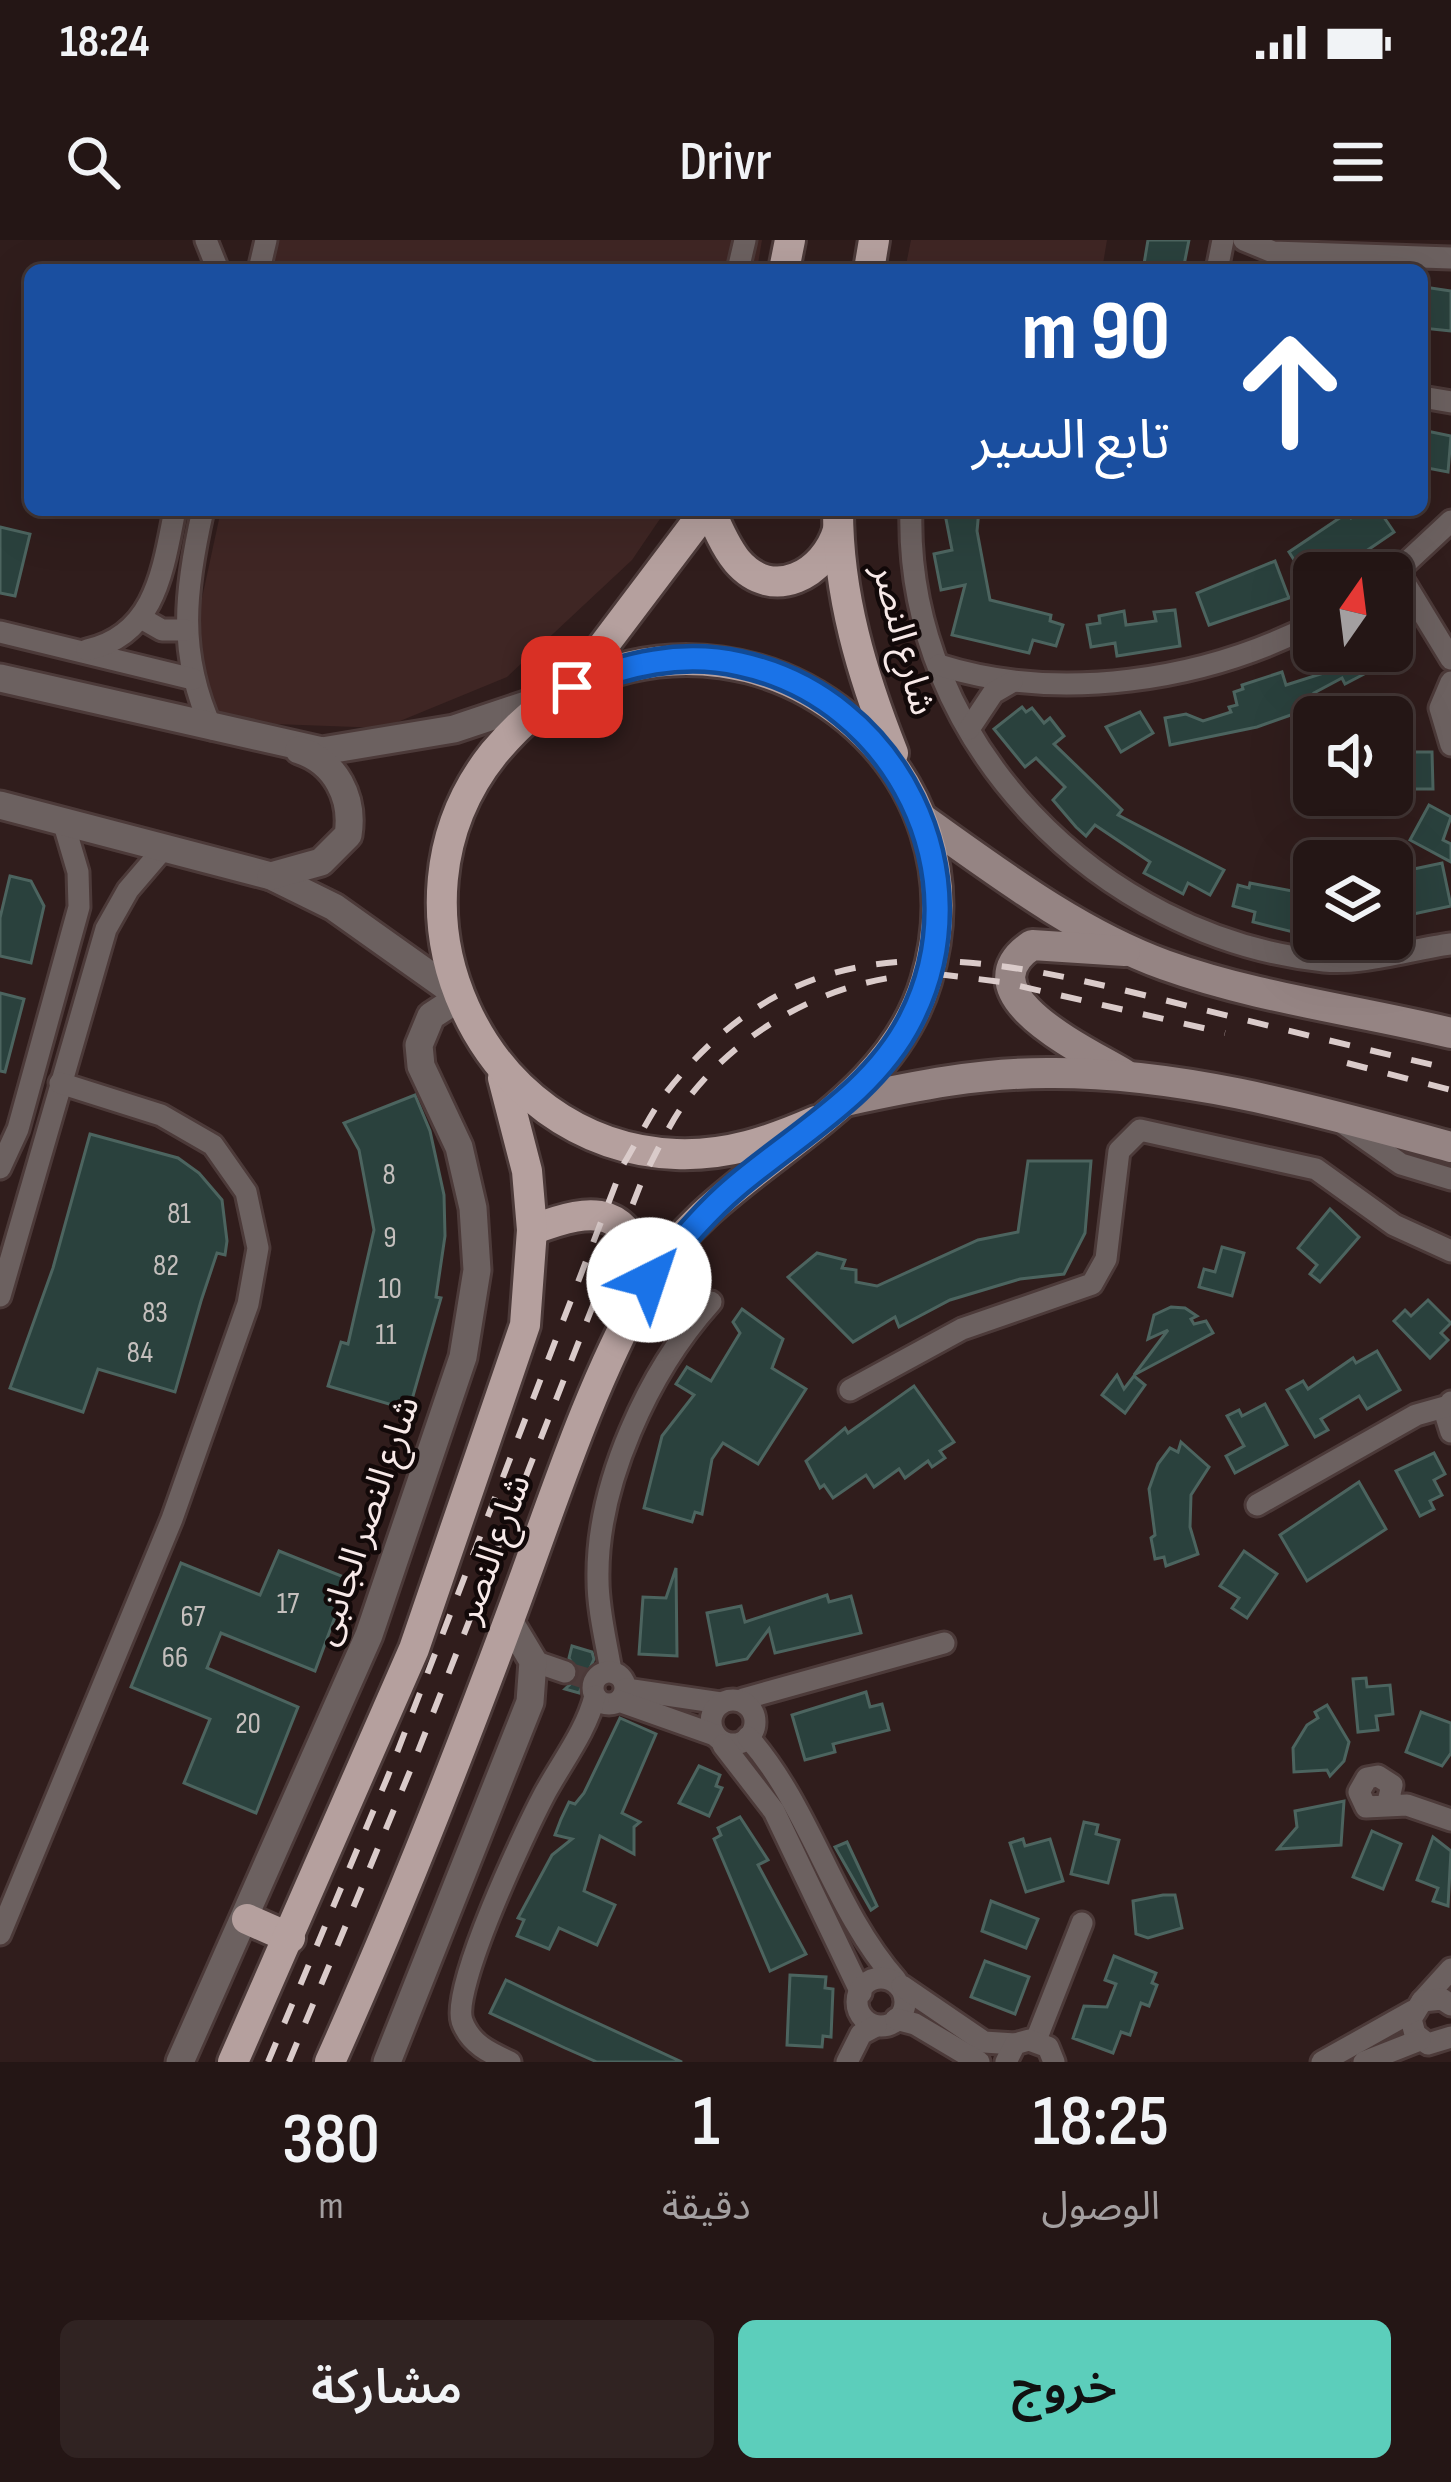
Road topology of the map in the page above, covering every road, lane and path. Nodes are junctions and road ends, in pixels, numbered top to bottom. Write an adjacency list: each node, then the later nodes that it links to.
1 (1244, 240): 2 (street)
2 (1451, 258)
3 (175, 516): 12 (street)
4 (202, 516): 13 (street)
5 (703, 516): 23 (main road)
6 (711, 516): 8 (main road)
7 (912, 516): 18 (street)
8 (838, 520): 28 (main road, شارع النصر)
9 (1451, 521): 10 (street)
10 (1413, 557)
11 (1413, 601): 17 (street)
12 (142, 618): 13 (street); 16 (street)
13 (185, 630): 20 (street)
14 (0, 632): 16 (street)
15 (1293, 632): 21 (street)
16 (82, 652): 20 (street)
17 (1451, 659)
18 (939, 665): 21 (street); 25 (street)
19 (0, 678): 24 (street)
20 (193, 679): 24 (street)
21 (1012, 682): 25 (street)
22 (1451, 682): 26 (street)
23 (566, 690): 27 (street); 28 (main road); 36 (main road)
24 (212, 729): 27 (street)
25 (969, 729): 34 (street)
26 (1451, 745)
27 (292, 747): 33 (street)
28 (907, 786): 30 (main road)
29 (0, 805): 31 (street)
30 (921, 818): 35 (main road); 41 (main road)
31 (63, 821): 32 (street); 45 (street)
32 (164, 848): 33 (street); 40 (street)
33 (271, 876): 36 (street)
34 (1451, 944)
35 (1131, 951): 37 (main road); 39 (main road)
36 (456, 996): 38 (main road); 67 (street, شارع النصر الجانبى)
37 (1451, 1033)
38 (498, 1067): 43 (main road); 47 (main road, شارع النصر)
39 (1126, 1076): 41 (main road); 42 (main road)
40 (60, 1083): 50 (street); 69 (street)
41 (844, 1101): 43 (main road)
42 (1334, 1116): 44 (main road); 46 (street)
43 (816, 1120): 49 (main road, شارع النصر)
44 (1451, 1147)
45 (0, 1168)
46 (1451, 1179)
47 (532, 1229): 49 (main road); 70 (main road, شارع النصر)
48 (1451, 1252): 52 (street)
49 (649, 1280): 56 (main road, شارع النصر)
50 (1, 1284)
51 (710, 1302): 60 (street)
52 (850, 1390)
53 (1450, 1404): 54 (street); 55 (street)
54 (1451, 1432)
55 (1257, 1505)
56 (509, 1621): 58 (street); 83 (main road, شارع النصر)
57 (944, 1642): 61 (street)
58 (533, 1660): 59 (street); 84 (street)
59 (565, 1672)
60 (607, 1689): 62 (street); 85 (street)
61 (732, 1701): 62 (street); 63 (street); 64 (street)
62 (648, 1702): 64 (street)
63 (748, 1737): 64 (street); 72 (street)
64 (719, 1740): 73 (street)
65 (1389, 1796): 66 (street)
66 (1451, 1820)
67 (247, 1918): 70 (main road); 81 (street, شارع النصر الجانبى)
68 (1082, 1923): 79 (street)
69 (0, 1934)
70 (290, 1938): 82 (main road, شارع النصر)
71 (1451, 1969): 75 (street)
72 (899, 1983): 73 (street); 76 (street); 79 (street)
73 (859, 1999): 76 (street); 80 (street)
74 (1451, 2005): 75 (street)
75 (1417, 2006): 78 (street); 88 (street)
76 (886, 2023): 80 (street); 86 (street)
77 (1451, 2037): 78 (street)
78 (1420, 2040): 89 (street)
79 (1019, 2049): 87 (street)
80 (849, 2055)
81 (180, 2062)
82 (233, 2062)
83 (331, 2062)
84 (387, 2062)
85 (510, 2062)
86 (979, 2062)
87 (1054, 2062)
88 (1322, 2062)
89 (1364, 2062)

